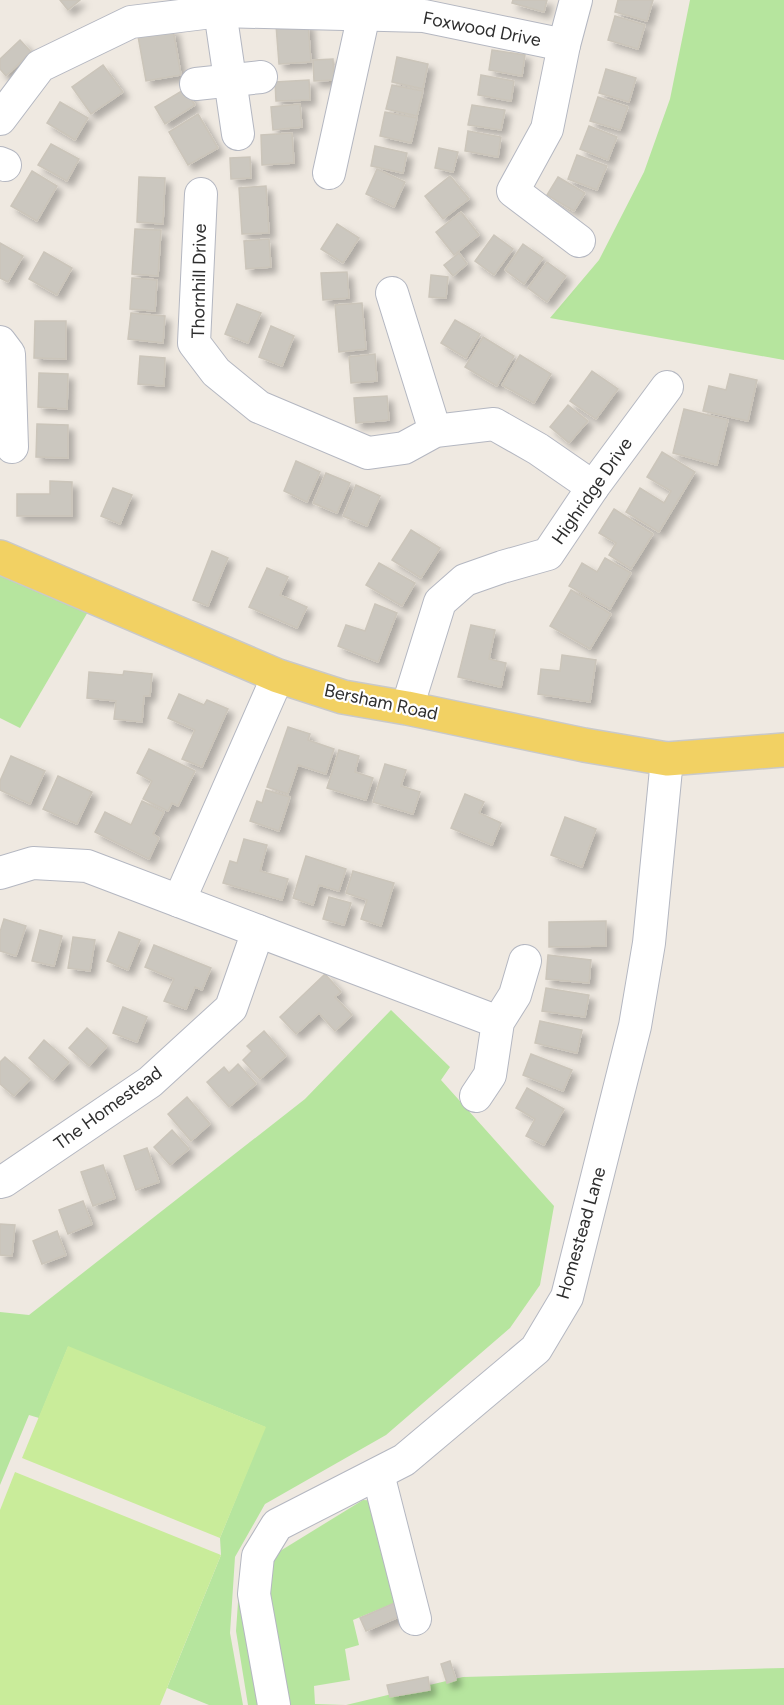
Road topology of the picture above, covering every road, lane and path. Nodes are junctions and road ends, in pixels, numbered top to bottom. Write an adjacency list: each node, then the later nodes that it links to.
1 (576, 0): 4 (street, Foxwood Drive)
2 (363, 7): 3 (street, Foxwood Drive); 4 (street, Foxwood Drive); 10 (street)
3 (220, 11): 6 (street); 8 (street, Foxwood Drive)
4 (564, 45): 12 (street, Foxwood Drive)
5 (261, 77): 6 (street)
6 (230, 80): 7 (street); 9 (street)
7 (196, 84)
8 (0, 119)
9 (238, 134)
10 (328, 173)
11 (201, 194): 17 (street, Thornhill Drive)
12 (579, 241)
13 (392, 293): 17 (street)
14 (0, 342): 16 (street)
15 (667, 387): 19 (street, Highridge Drive)
16 (5, 411): 18 (street)
17 (435, 430): 19 (street, Thornhill Drive)
18 (12, 447)
19 (593, 487): 22 (street, Highridge Drive)
20 (0, 557): 21 (main road, Bersham Road)
21 (278, 676): 22 (main road, Bersham Road); 26 (street)
22 (407, 708): 24 (main road, Bersham Road)
23 (784, 750): 24 (main road, Bersham Road)
24 (667, 759): 32 (street, Homestead Lane)
25 (0, 873): 26 (street)
26 (179, 901): 27 (street)
27 (258, 932): 29 (street); 31 (street, The Homestead)
28 (525, 961): 29 (street)
29 (498, 1022): 30 (street)
30 (476, 1096)
31 (0, 1182)
32 (378, 1474): 33 (street); 34 (street, Homestead Lane)
33 (415, 1619)
34 (274, 1705)

